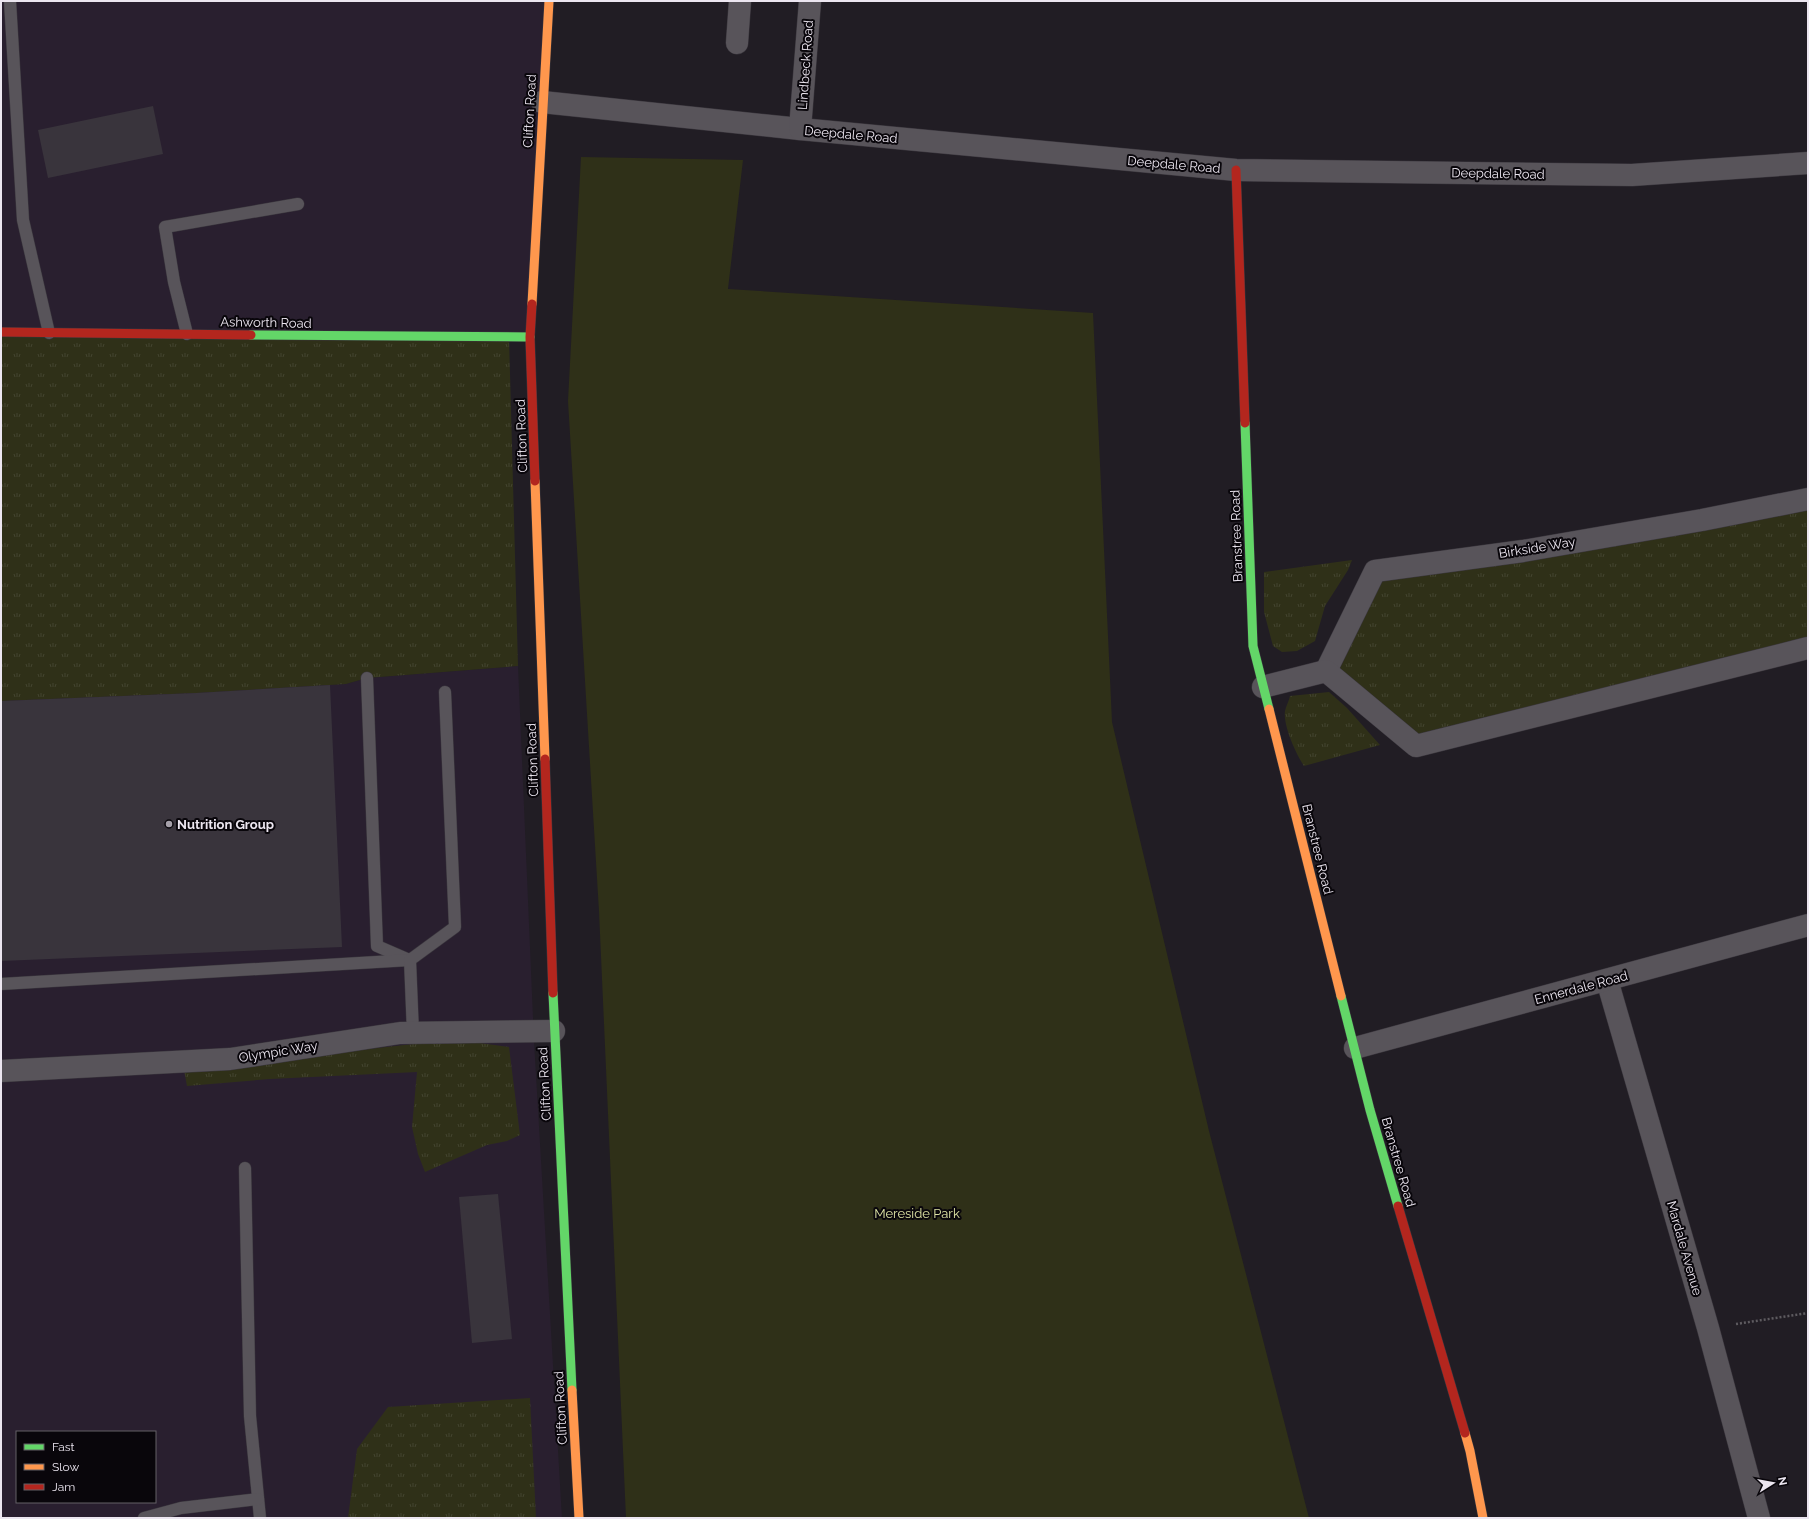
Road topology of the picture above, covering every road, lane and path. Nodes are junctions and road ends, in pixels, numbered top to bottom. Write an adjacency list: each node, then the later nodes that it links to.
1 (549, 1): 6 (street, Clifton Road)
2 (740, 1): 5 (street)
3 (810, 1): 7 (street, Lindbeck Road)
4 (7, 3): 12 (lane)
5 (737, 43)
6 (542, 102): 7 (street, Deepdale Road); 14 (street, Clifton Road)
7 (800, 129): 9 (street, Deepdale Road)
8 (1808, 162): 9 (street, Deepdale Road)
9 (1236, 170): 19 (street, Branstree Road)
10 (298, 204): 13 (lane)
11 (1, 332): 12 (street, Ashworth Road)
12 (49, 333): 13 (street, Ashworth Road)
13 (187, 334): 14 (street, Ashworth Road)
14 (530, 337): 25 (street, Clifton Road)
15 (1808, 499): 17 (street, Birkside Way)
16 (1808, 648): 17 (street)
17 (1326, 671): 19 (street)
18 (367, 678): 22 (lane)
19 (1263, 687): 27 (street, Branstree Road)
20 (445, 692): 22 (lane)
21 (1808, 925): 23 (street, Ennerdale Road)
22 (410, 960): 24 (lane); 26 (lane)
23 (1607, 980): 27 (street, Ennerdale Road); 31 (street, Mardale Avenue)
24 (1, 984)
25 (554, 1031): 26 (street, Olympic Way); 35 (street, Clifton Road)
26 (413, 1033): 28 (street, Olympic Way)
27 (1355, 1048): 36 (street, Branstree Road)
28 (1, 1071)
29 (245, 1168): 32 (lane)
30 (1808, 1313): 31 (path)
31 (1708, 1328): 37 (street, Mardale Avenue)
32 (258, 1499): 33 (lane); 34 (lane)
33 (144, 1518)
34 (260, 1518)
35 (579, 1518)
36 (1483, 1518)
37 (1759, 1518)

